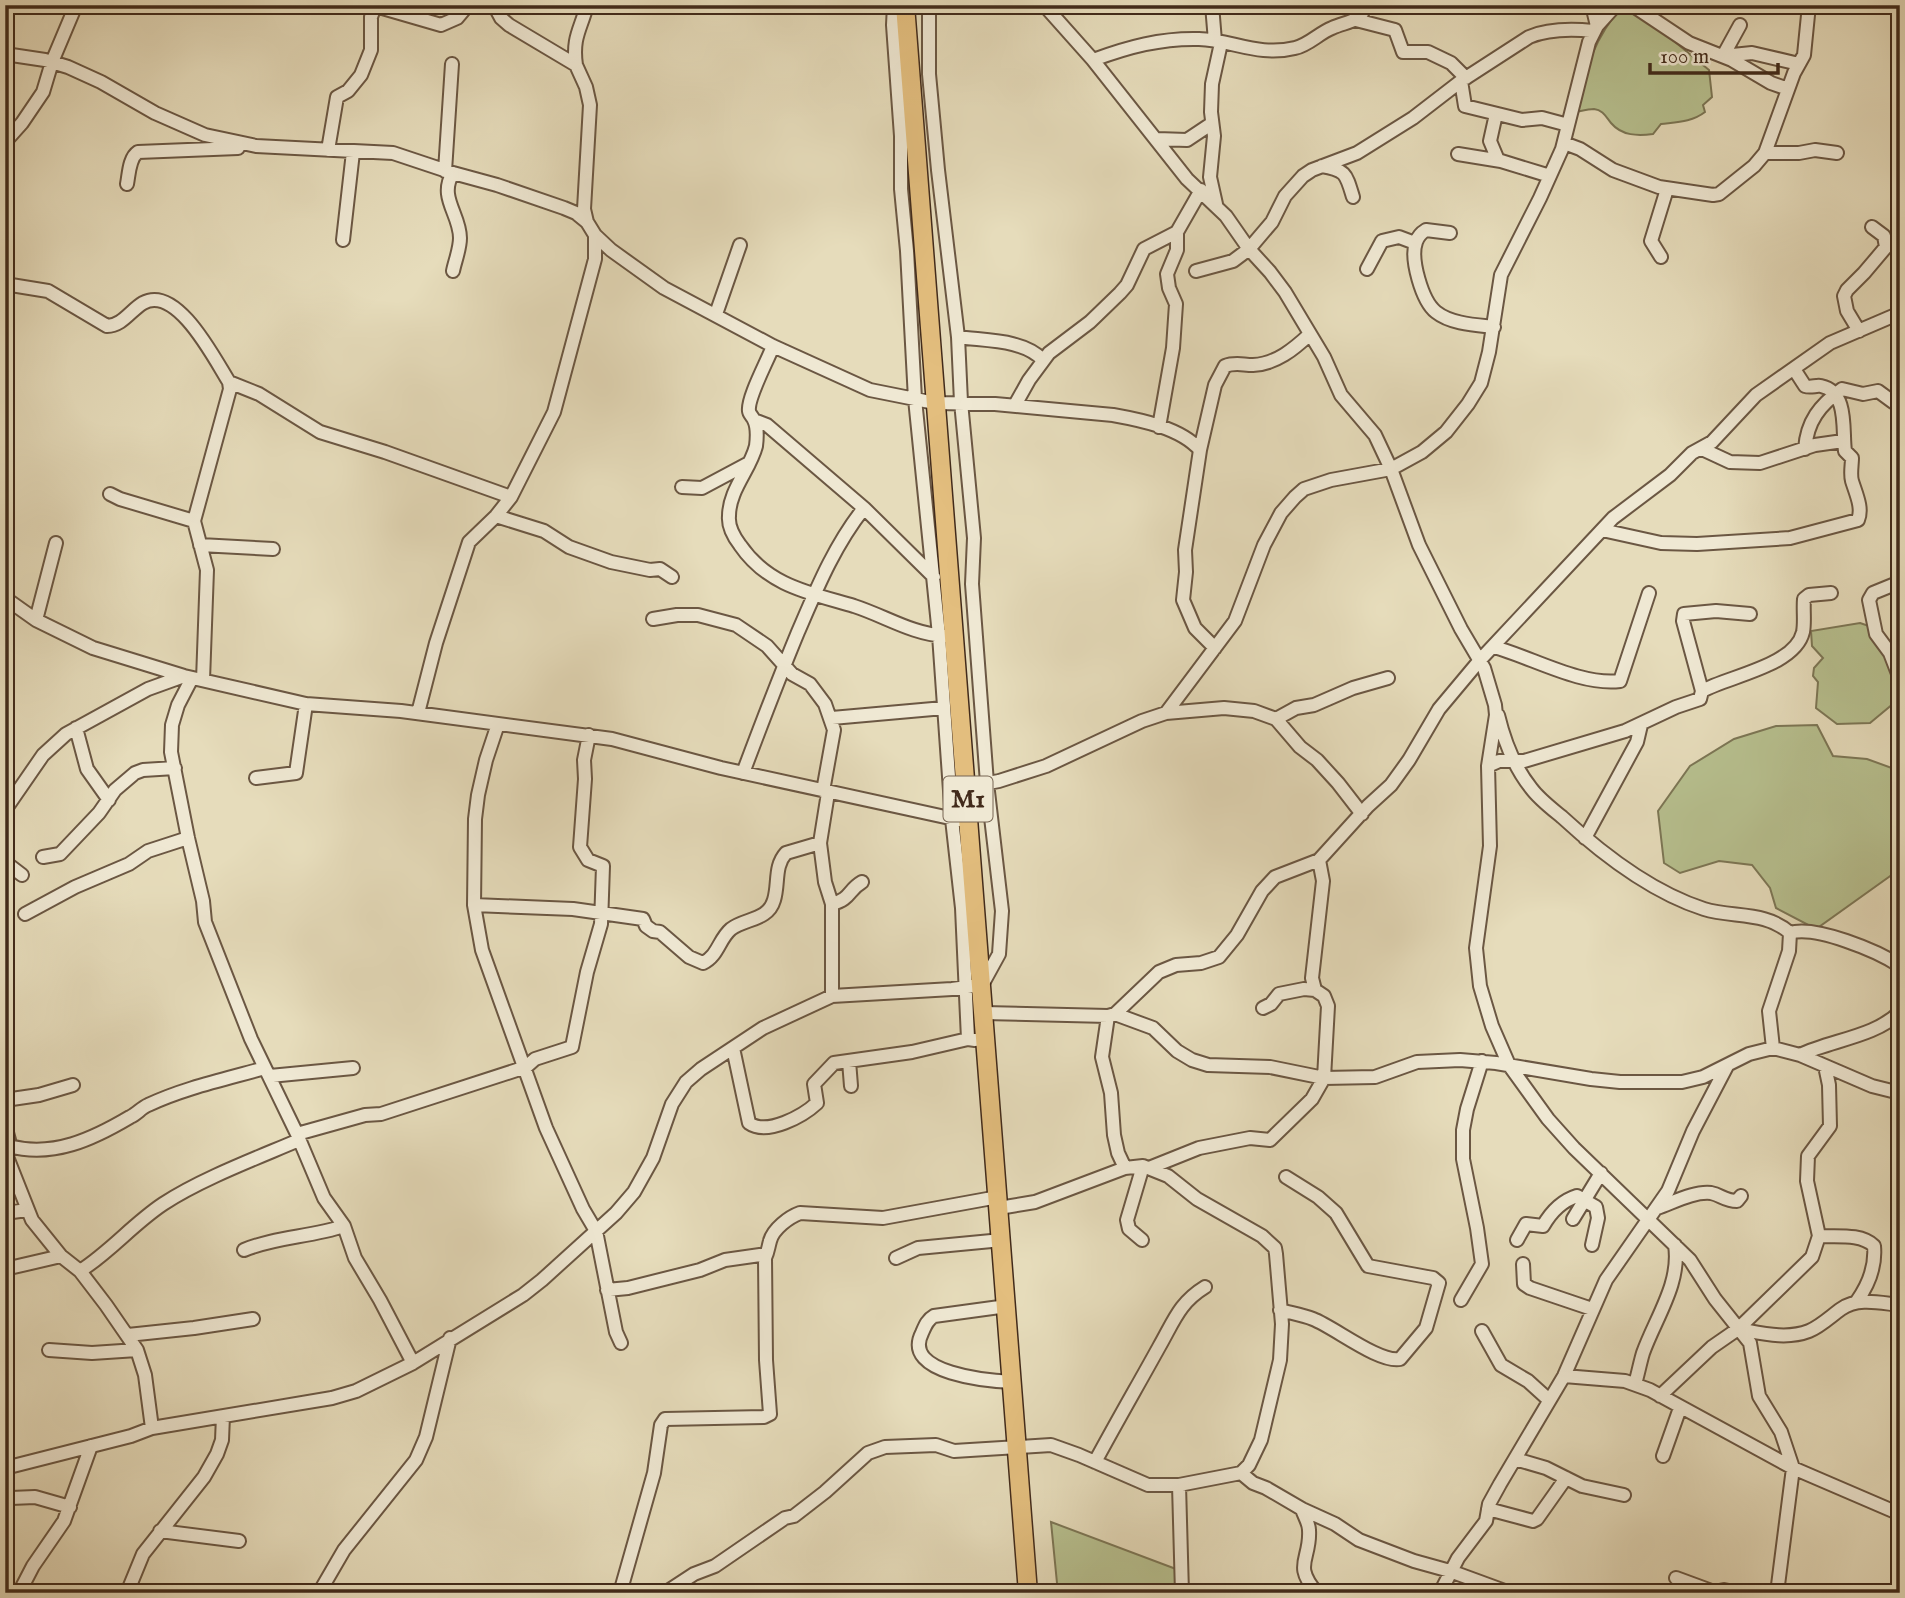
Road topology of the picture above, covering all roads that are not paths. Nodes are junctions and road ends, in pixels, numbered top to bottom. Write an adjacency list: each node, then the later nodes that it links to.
1 (88, 5): 16 (street)
2 (468, 5): 15 (street)
3 (494, 5): 27 (street)
4 (587, 5): 27 (street)
5 (894, 5): 76 (street)
6 (905, 5): 77 (highway, M1)
7 (929, 5): 70 (street)
8 (1044, 5): 23 (street)
9 (1212, 5): 20 (street)
10 (1366, 5): 17 (street)
11 (1592, 5): 19 (street)
12 (1616, 5): 19 (street)
13 (1633, 5): 22 (street)
14 (1809, 5): 26 (street)
15 (374, 6): 37 (street)
16 (75, 9): 24 (street)
17 (1356, 20): 20 (street); 28 (street)
18 (1740, 25): 22 (street)
19 (1595, 29): 28 (street); 32 (street)
20 (1218, 42): 23 (street); 31 (street)
21 (5, 54): 24 (street)
22 (1723, 57): 26 (street); 29 (street)
23 (1093, 60): 33 (street)
24 (52, 62): 34 (street); 36 (street)
25 (452, 64): 44 (street)
26 (1799, 64): 29 (street)
27 (576, 65): 51 (street)
28 (1464, 79): 30 (street); 43 (street)
29 (1788, 89): 39 (street)
30 (1496, 114): 32 (street); 42 (street)
31 (1211, 124): 33 (street); 50 (street)
32 (1568, 125): 35 (street)
33 (1157, 139): 48 (street)
34 (5, 142)
35 (1564, 143): 45 (street); 47 (street)
36 (256, 146): 37 (street); 46 (street)
37 (328, 150): 38 (street)
38 (353, 152): 44 (street); 56 (street)
39 (1765, 153): 40 (street); 47 (street)
40 (1836, 153)
41 (1458, 154): 42 (street)
42 (1498, 160): 45 (street)
43 (1321, 166): 49 (street); 59 (street)
44 (449, 172): 51 (street); 62 (street)
45 (1550, 176): 67 (street)
46 (127, 184)
47 (1667, 189): 60 (street)
48 (1201, 190): 50 (street); 53 (street)
49 (1353, 197)
50 (1217, 205): 59 (street)
51 (587, 222): 55 (street)
52 (1872, 227): 68 (street)
53 (1177, 232): 72 (street); 82 (street)
54 (1450, 233): 57 (street)
55 (595, 235): 66 (street); 91 (street)
56 (343, 240)
57 (1415, 243): 61 (street); 67 (street)
58 (740, 245): 66 (street)
59 (1249, 249): 63 (street); 69 (street)
60 (1661, 257)
61 (1367, 269)
62 (453, 271)
63 (1196, 271)
64 (5, 284): 74 (street)
65 (1900, 313): 68 (street)
66 (716, 314): 71 (street)
67 (1494, 327): 88 (street)
68 (1859, 331): 73 (street)
69 (1310, 334): 86 (street); 88 (street)
70 (958, 337): 72 (street); 78 (street)
71 (774, 346): 76 (street); 81 (street)
72 (1043, 360): 80 (street)
73 (1794, 369): 75 (street); 84 (street)
74 (229, 382): 91 (street); 94 (street)
75 (1834, 395): 79 (street); 83 (street); 85 (street)
76 (915, 399): 77 (street); 99 (street)
77 (935, 402): 78 (street); 102 (highway, M1)
78 (961, 402): 80 (street); 135 (street)
79 (1900, 404)
80 (1015, 405): 82 (street)
81 (754, 420): 87 (street); 92 (street)
82 (1159, 427): 86 (street)
83 (1843, 441): 85 (street); 95 (street)
84 (1702, 449): 85 (street); 95 (street)
85 (1805, 449)
86 (1200, 450): 112 (street)
87 (747, 464): 89 (street); 105 (street)
88 (1391, 470): 112 (street); 113 (street)
89 (682, 487)
90 (110, 494): 94 (street)
91 (510, 496): 93 (street)
92 (864, 508): 99 (street); 105 (street)
93 (496, 516): 100 (street); 122 (street)
94 (194, 521): 97 (street)
95 (1602, 530): 111 (street)
96 (56, 543): 109 (street)
97 (200, 545): 98 (street); 115 (street)
98 (273, 549)
99 (933, 576): 102 (street); 110 (street)
100 (672, 578)
101 (1900, 582): 117 (street)
102 (950, 590): 110 (highway, M1)
103 (1649, 593): 111 (street)
104 (1831, 593): 118 (street)
105 (813, 596): 110 (street); 114 (street)
106 (5, 598): 109 (street)
107 (1750, 614): 118 (street)
108 (653, 619): 114 (street)
109 (36, 620): 115 (street)
110 (947, 636): 121 (street); 136 (highway, M1)
111 (1494, 646): 113 (street)
112 (1215, 648): 123 (street)
113 (1480, 660): 120 (street); 140 (street)
114 (783, 667): 124 (street); 133 (street)
115 (193, 678): 119 (street); 128 (street); 132 (street)
116 (1388, 678): 125 (street)
117 (1900, 679)
118 (1702, 691): 127 (street)
119 (306, 704): 122 (street); 134 (street)
120 (1495, 705): 130 (street); 131 (street)
121 (944, 708): 124 (street); 141 (street)
122 (418, 713): 126 (street)
123 (1166, 713): 125 (street); 135 (street)
124 (831, 718): 137 (street)
125 (1276, 719): 140 (street)
126 (498, 724): 129 (street); 151 (street)
127 (1641, 724): 130 (street); 143 (street)
128 (76, 727): 138 (street); 139 (street)
129 (589, 735): 133 (street); 152 (street)
130 (1515, 762): 131 (street); 143 (street)
131 (1489, 766): 169 (street)
132 (175, 768): 138 (street); 142 (street)
133 (743, 773): 137 (street)
134 (256, 778)
135 (987, 783): 136 (street); 156 (street)
136 (967, 786): 141 (highway, M1)
137 (825, 792): 141 (street); 144 (street)
138 (109, 800): 145 (street)
139 (5, 810)
140 (1362, 814): 146 (street)
141 (960, 820): 156 (highway, M1)
142 (188, 838): 153 (street); 174 (street)
143 (1585, 838): 154 (street)
144 (820, 843): 150 (street); 152 (street)
145 (43, 857)
146 (1319, 860): 157 (street); 162 (street)
147 (5, 862): 148 (street)
148 (22, 875)
149 (862, 882): 150 (street)
150 (832, 904): 158 (street)
151 (474, 905): 152 (street); 172 (street)
152 (602, 913): 172 (street)
153 (25, 914)
154 (1790, 933): 155 (street); 165 (street)
155 (1900, 966)
156 (973, 987): 158 (street); 161 (highway, M1); 163 (street)
157 (1315, 990): 159 (street); 175 (street)
158 (832, 996): 164 (street)
159 (1263, 1008)
160 (1900, 1012): 166 (street)
161 (984, 1013): 162 (street); 163 (highway, M1)
162 (1111, 1015): 175 (street); 184 (street)
163 (977, 1040): 167 (street); 189 (highway, M1)
164 (733, 1048): 167 (street); 195 (street)
165 (1773, 1048): 166 (street); 170 (street)
166 (1800, 1055): 171 (street)
167 (849, 1061): 177 (street)
168 (1482, 1061): 169 (street); 175 (street); 211 (street)
169 (1508, 1065): 170 (street); 185 (street)
170 (1727, 1066): 192 (street)
171 (1825, 1066): 178 (street); 196 (street)
172 (526, 1067): 181 (street); 195 (street)
173 (353, 1068): 174 (street)
174 (268, 1072): 181 (street); 182 (street)
175 (1324, 1078): 183 (street)
176 (73, 1085): 179 (street)
177 (851, 1086)
178 (1900, 1093)
179 (5, 1100)
180 (5, 1125): 182 (street)
181 (298, 1137): 194 (street); 208 (street)
182 (7, 1153): 190 (street)
183 (1146, 1167): 184 (street); 198 (street); 216 (street)
184 (1125, 1168): 189 (street)
185 (1601, 1173): 188 (street); 192 (street)
186 (1286, 1177): 216 (street)
187 (1741, 1196): 192 (street)
188 (1583, 1199): 193 (street); 199 (street); 200 (street)
189 (998, 1203): 197 (highway, M1); 204 (street)
190 (27, 1210): 191 (street); 203 (street)
191 (5, 1213)
192 (1652, 1213): 201 (street); 215 (street)
193 (1573, 1219)
194 (344, 1226): 202 (street); 225 (street)
195 (596, 1231): 210 (street); 221 (street)
196 (1819, 1236): 212 (street); 218 (street)
197 (1002, 1240): 205 (street); 214 (highway, M1)
198 (1142, 1240)
199 (1517, 1240)
200 (1592, 1245)
201 (1675, 1245): 218 (street); 228 (street)
202 (244, 1250)
203 (61, 1256): 207 (street); 208 (street)
204 (765, 1258): 210 (street); 257 (street)
205 (896, 1258)
206 (1523, 1264): 215 (street)
207 (5, 1269)
208 (80, 1271): 220 (street)
209 (1205, 1287): 238 (street)
210 (607, 1290): 222 (street)
211 (1461, 1300)
212 (1857, 1301): 213 (street); 218 (street)
213 (1900, 1305)
214 (1007, 1306): 227 (highway, M1); 227 (street)
215 (1592, 1309): 226 (street)
216 (1280, 1310): 241 (street)
217 (253, 1319): 220 (street)
218 (1738, 1329): 229 (street); 240 (street)
219 (1482, 1331): 230 (street)
220 (128, 1335): 224 (street)
221 (450, 1338): 225 (street); 256 (street)
222 (621, 1343)
223 (49, 1350): 224 (street)
224 (137, 1350): 233 (street)
225 (413, 1363): 232 (street)
226 (1564, 1376): 228 (street); 230 (street)
227 (1013, 1382): 235 (highway, M1)
228 (1635, 1384): 229 (street)
229 (1660, 1395): 231 (street)
230 (1549, 1400): 237 (street)
231 (1680, 1408): 236 (street); 240 (street)
232 (223, 1416): 233 (street); 250 (street)
233 (152, 1428): 234 (street)
234 (91, 1446): 239 (street); 246 (street)
235 (1018, 1448): 238 (street); 258 (street); 259 (highway, M1)
236 (1663, 1456)
237 (1515, 1460): 242 (street); 248 (street)
238 (1096, 1462): 243 (street)
239 (5, 1468)
240 (1793, 1468): 249 (street); 265 (street)
241 (1241, 1473): 243 (street); 247 (street)
242 (1566, 1478): 244 (street); 248 (street)
243 (1178, 1485): 260 (street)
244 (1623, 1495)
245 (11, 1499): 246 (street)
246 (70, 1507): 254 (street)
247 (1302, 1509): 252 (street); 261 (street)
248 (1488, 1509): 252 (street)
249 (1900, 1514)
250 (160, 1531): 251 (street); 255 (street)
251 (239, 1541)
252 (1450, 1571): 262 (street); 263 (street)
253 (1676, 1578): 264 (street)
254 (19, 1593)
255 (127, 1593)
256 (319, 1593)
257 (620, 1593)
258 (665, 1593)
259 (1028, 1593)
260 (1182, 1593)
261 (1317, 1593)
262 (1440, 1593)
263 (1510, 1593)
264 (1738, 1593)
265 (1777, 1593)

